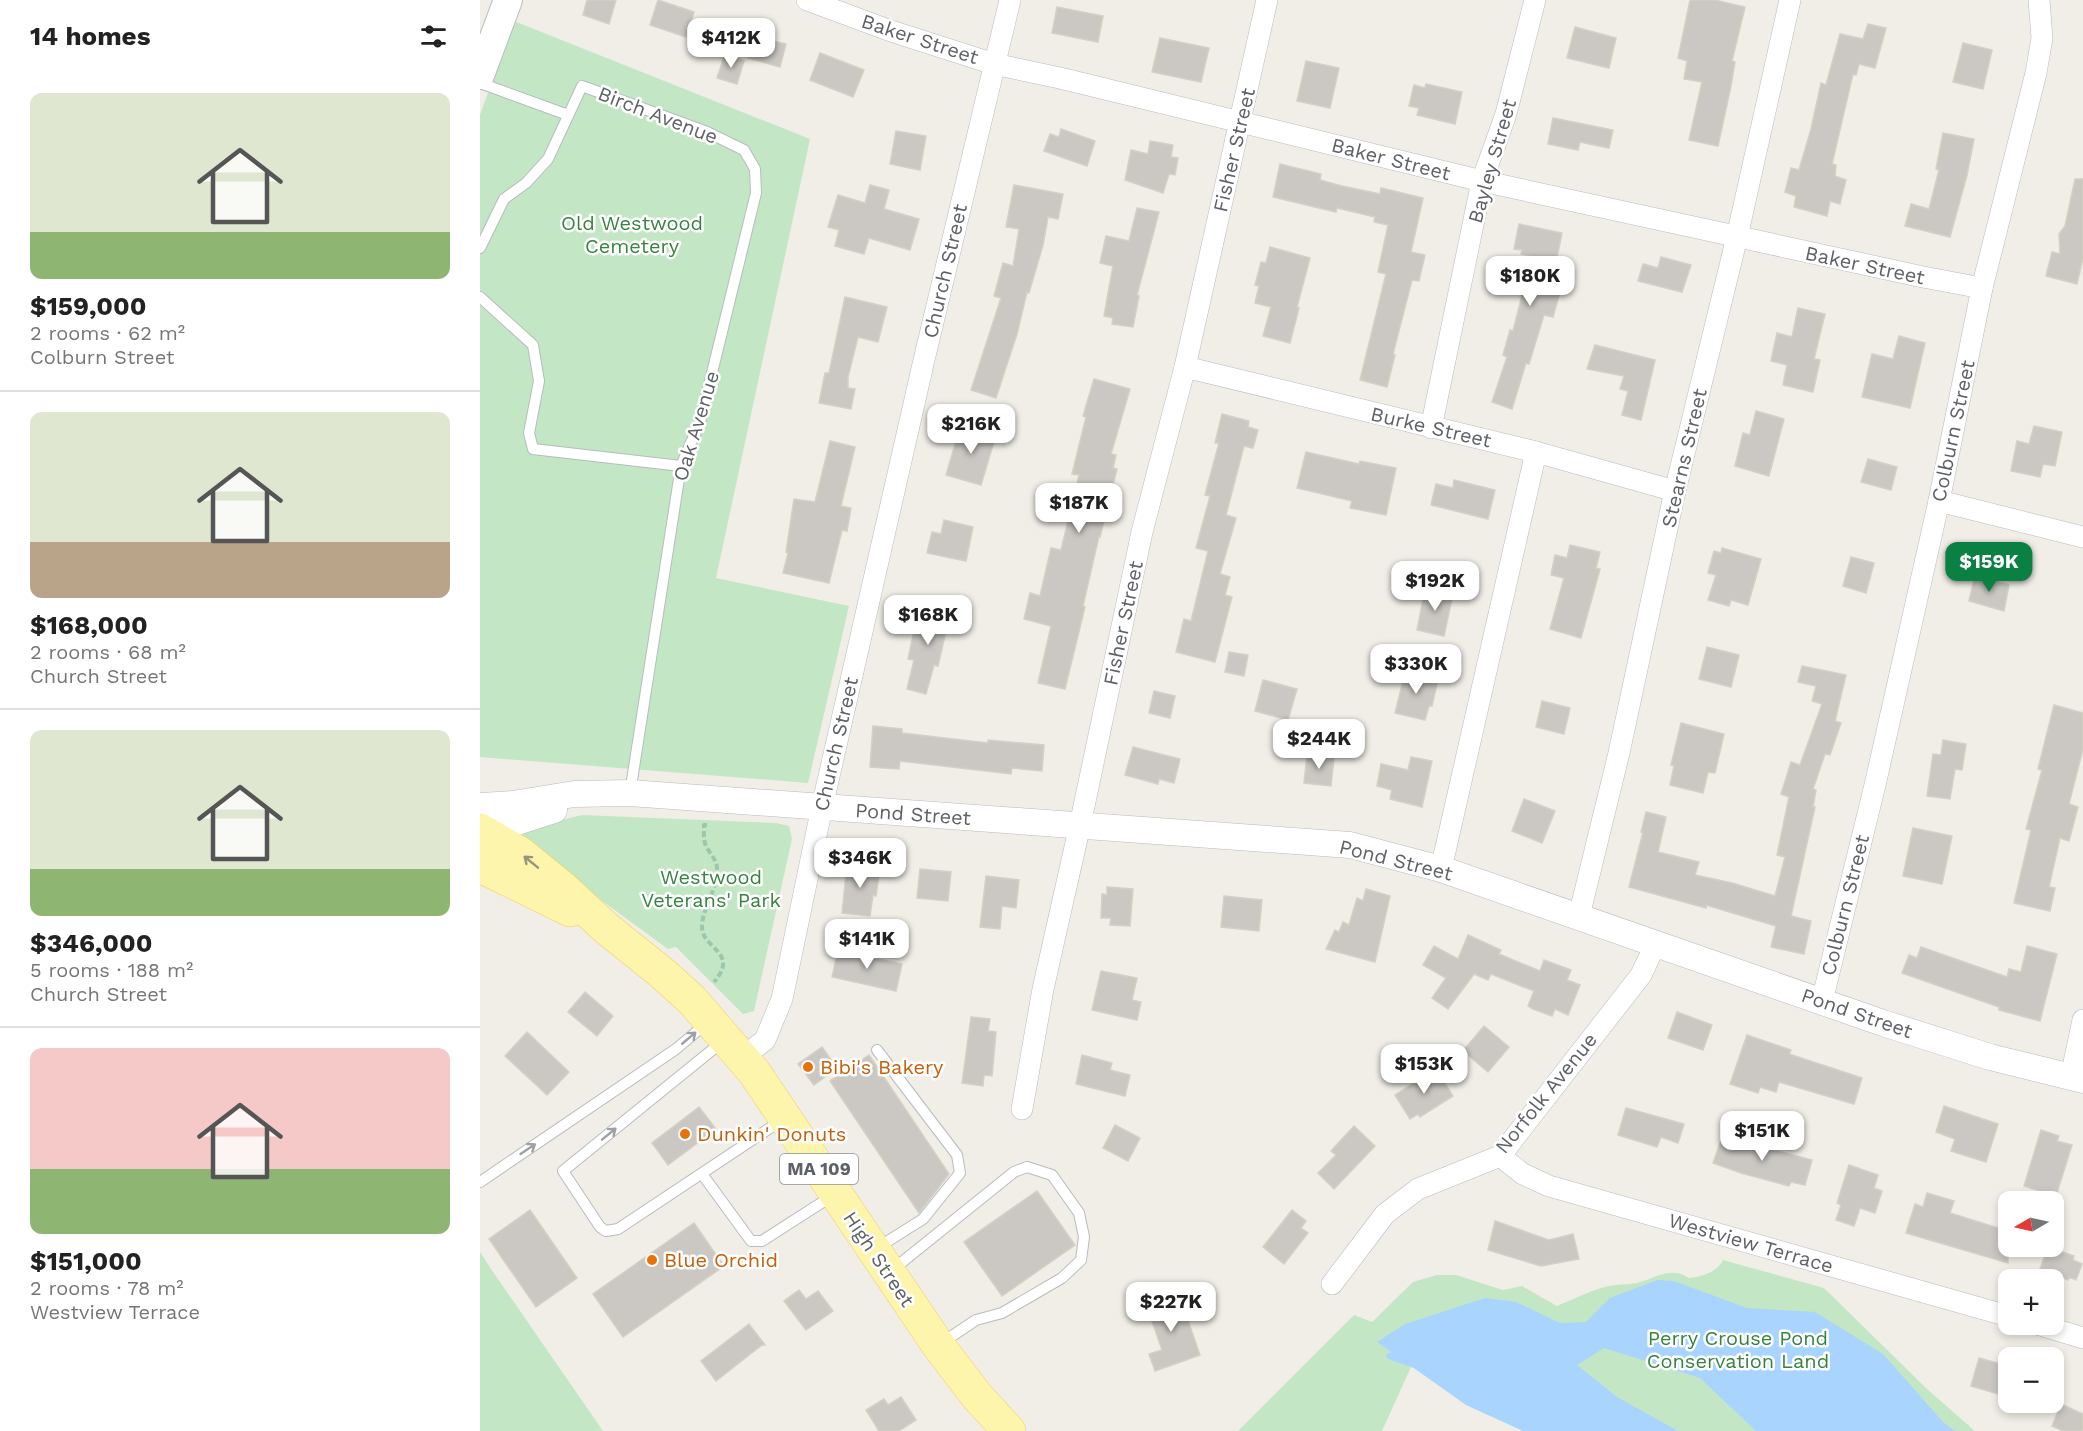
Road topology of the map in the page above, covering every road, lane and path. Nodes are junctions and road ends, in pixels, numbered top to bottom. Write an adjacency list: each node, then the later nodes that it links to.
1 (508, 0): 9 (main road)
2 (807, 0): 8 (street, Baker Street)
3 (1011, 0): 8 (street, Church Street)
4 (1267, 0): 12 (street, Fisher Street)
5 (1535, 0): 14 (street, Bayley Street)
6 (1790, 0): 15 (street, Stearns Street)
7 (2039, 0): 17 (street, Colburn Street)
8 (994, 64): 12 (street, Baker Street); 27 (street, Church Street)
9 (480, 75)
10 (480, 83): 11 (lane)
11 (568, 115): 13 (lane, Birch Avenue); 16 (lane)
12 (1241, 123): 14 (street, Baker Street); 19 (street, Fisher Street)
13 (755, 169): 22 (lane, Oak Avenue)
14 (1482, 182): 15 (street, Baker Street); 20 (street, Bayley Street)
15 (1737, 237): 17 (street, Baker Street); 23 (street, Stearns Street)
16 (480, 248)
17 (1982, 288): 24 (street, Colburn Street)
18 (480, 297): 22 (lane)
19 (1185, 368): 20 (street, Burke Street); 29 (street, Fisher Street)
20 (1431, 428): 21 (street, Burke Street)
21 (1536, 452): 23 (street, Burke Street); 32 (street)
22 (681, 466): 26 (lane, Oak Avenue)
23 (1676, 491): 33 (street, Stearns Street)
24 (1939, 501): 25 (street); 37 (street, Colburn Street)
25 (2083, 537)
26 (618, 793): 27 (street, Pond Street); 30 (street, Pond Street)
27 (822, 807): 29 (street, Pond Street); 39 (street, Church Street)
28 (715, 825): 36 (path)
29 (1080, 825): 32 (street, Pond Street); 42 (street, Fisher Street)
30 (482, 826): 34 (main road, High Street / MA 109, one-way to 30)
31 (480, 866): 34 (main road, High Street / MA 109)
32 (1441, 869): 33 (street, Pond Street)
33 (1579, 916): 35 (street, Pond Street)
34 (606, 928): 39 (main road, High Street / MA 109)
35 (1656, 943): 37 (street, Pond Street); 44 (street, Norfolk Avenue)
36 (710, 987)
37 (1822, 1001): 41 (street, Pond Street)
38 (2083, 1020): 41 (street)
39 (726, 1039): 43 (main road, High Street / MA 109); 45 (lane, one-way to 39); 46 (lane, one-way to 39)
40 (877, 1050): 48 (lane)
41 (2077, 1078)
42 (1022, 1109)
43 (784, 1118): 45 (lane); 47 (main road, High Street / MA 109)
44 (1500, 1156): 49 (street, Norfolk Avenue); 50 (street, Westview Terrace)
45 (702, 1174): 47 (lane)
46 (480, 1182)
47 (835, 1194): 48 (main road, High Street / MA 109)
48 (881, 1262): 53 (main road, High Street / MA 109); 53 (lane)
49 (1332, 1284)
50 (1998, 1313)
51 (2064, 1332): 52 (street)
52 (2083, 1338)
53 (938, 1345): 54 (main road, High Street / MA 109)
54 (1009, 1431)

